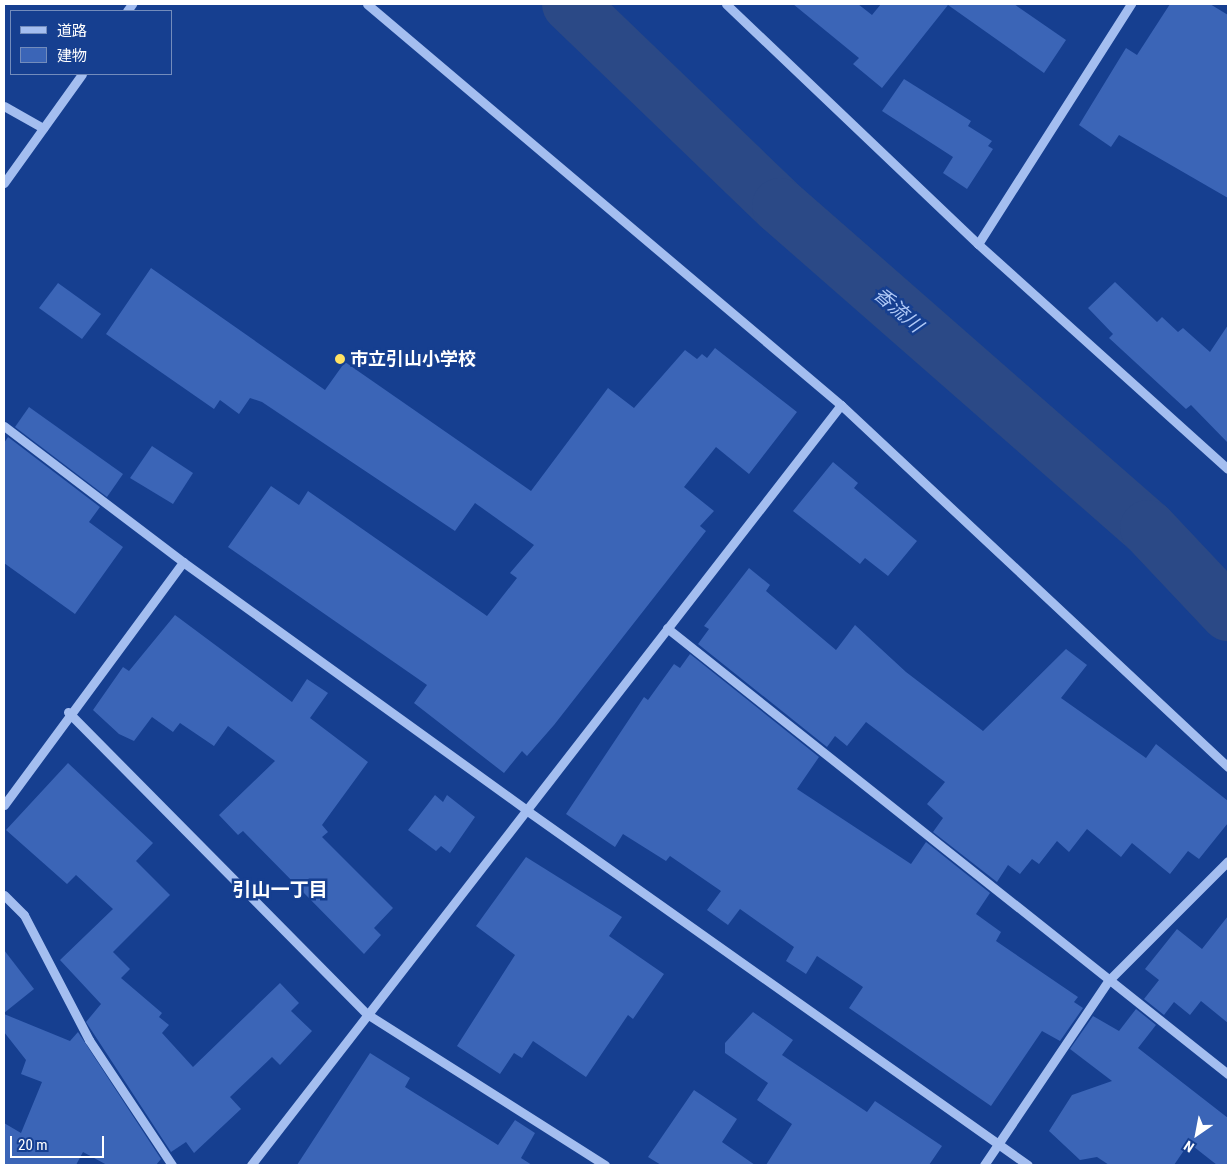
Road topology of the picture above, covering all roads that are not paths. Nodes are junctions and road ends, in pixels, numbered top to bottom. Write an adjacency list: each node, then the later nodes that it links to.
1 (367, 4): 9 (street)
2 (726, 4): 8 (street)
3 (1131, 4): 8 (street)
4 (81, 75): 6 (street)
5 (4, 106): 6 (street)
6 (43, 128): 7 (street)
7 (4, 183)
8 (978, 244): 11 (street)
9 (841, 405): 13 (street); 15 (street)
10 (4, 426): 12 (street)
11 (1228, 468)
12 (183, 562): 14 (street); 17 (street)
13 (667, 628): 17 (street); 20 (street)
14 (68, 712): 16 (street); 21 (street)
15 (1228, 767)
16 (4, 804)
17 (529, 812): 21 (street); 23 (street)
18 (1228, 861): 20 (street)
19 (4, 895): 24 (street)
20 (1109, 980): 22 (street); 23 (street)
21 (367, 1014): 25 (street); 26 (street)
22 (1228, 1074)
23 (998, 1144): 27 (street); 28 (street)
24 (172, 1165)
25 (251, 1165)
26 (605, 1165)
27 (984, 1165)
28 (1028, 1165)

